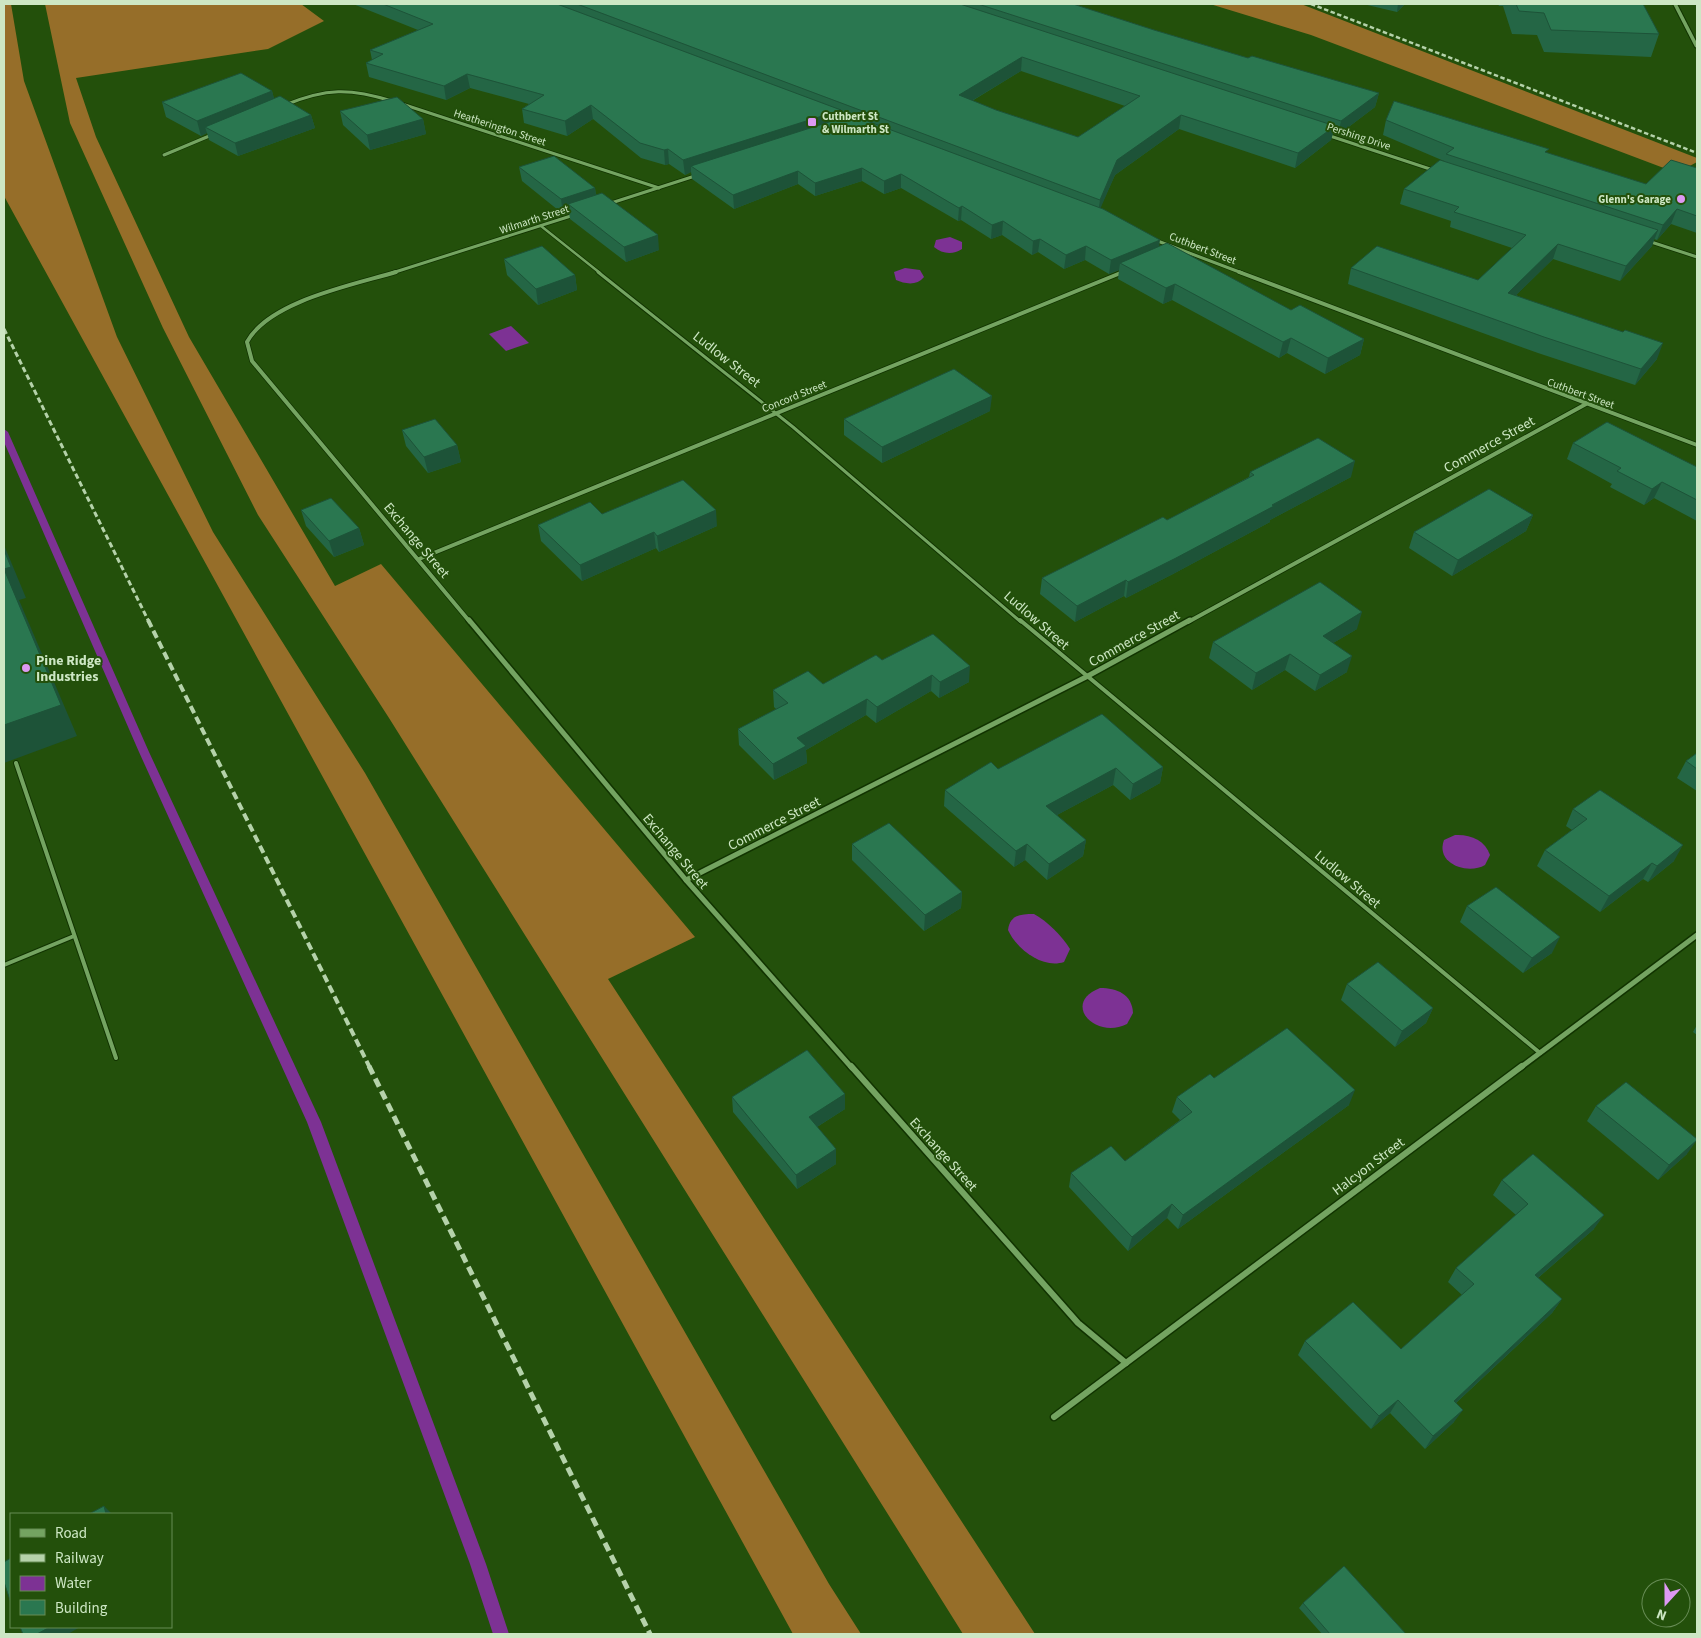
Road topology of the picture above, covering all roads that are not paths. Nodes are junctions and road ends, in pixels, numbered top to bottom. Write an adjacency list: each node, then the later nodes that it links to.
1 (1674, 4): 2 (street)
2 (1697, 47)
3 (282, 106): 9 (street, Heatherington Street)
4 (218, 132): 6 (street)
5 (1319, 132): 7 (street, Pershing Drive)
6 (164, 155)
7 (1442, 172)
8 (701, 174): 9 (street)
9 (660, 188): 10 (street)
10 (605, 205)
11 (577, 214): 12 (street, Wilmarth Street)
12 (541, 226): 19 (street, Wilmarth Street); 21 (lane, Ludlow Street)
13 (1640, 238): 17 (street)
14 (1154, 239): 15 (street, Cuthbert Street)
15 (1176, 247): 16 (street); 20 (street, Cuthbert Street)
16 (1168, 252)
17 (1697, 257)
18 (1125, 272): 21 (street, Concord Street)
19 (253, 328): 23 (street, Exchange Street)
20 (1586, 404): 22 (street, Cuthbert Street); 24 (street, Commerce Street)
21 (776, 413): 23 (street, Concord Street); 24 (lane, Ludlow Street)
22 (1697, 445)
23 (418, 559): 26 (street, Exchange Street)
24 (1086, 677): 26 (street, Commerce Street); 30 (lane, Ludlow Street)
25 (16, 763): 28 (lane)
26 (686, 880): 32 (street, Exchange Street)
27 (1697, 935): 30 (street, Halcyon Street)
28 (74, 936): 29 (lane); 31 (lane)
29 (4, 965)
30 (1540, 1053): 32 (street, Halcyon Street)
31 (116, 1058)
32 (1126, 1363): 33 (street, Halcyon Street)
33 (1054, 1417)

